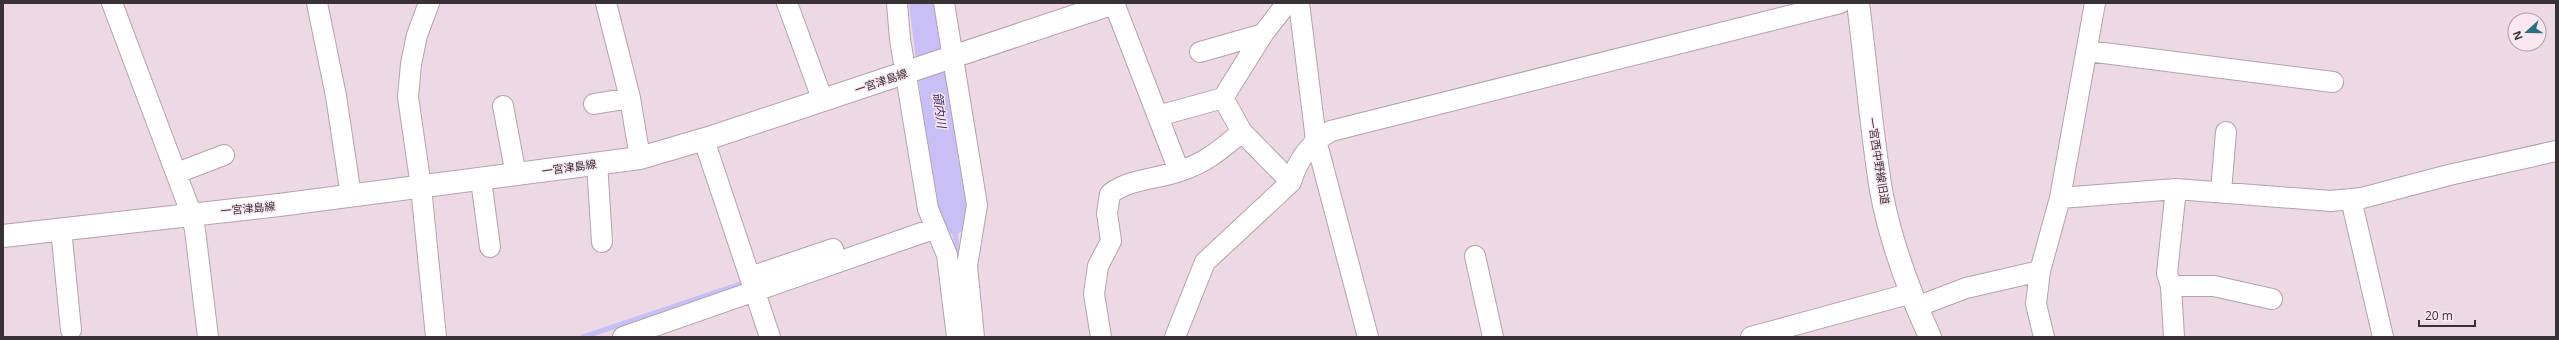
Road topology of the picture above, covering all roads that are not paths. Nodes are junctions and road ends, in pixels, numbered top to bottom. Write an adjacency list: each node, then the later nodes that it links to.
1 (112, 3): 35 (street)
2 (317, 3): 42 (street)
3 (429, 3): 39 (street)
4 (606, 3): 20 (street)
5 (786, 3): 22 (street)
6 (897, 3): 18 (street)
7 (944, 3): 17 (street)
8 (1114, 3): 17 (main road, 一宮津島線); 25 (street)
9 (1287, 3): 14 (street)
10 (1299, 3): 29 (street)
11 (1840, 3): 29 (street)
12 (1858, 3): 56 (main road, 一宮西中野線旧道)
13 (2095, 3): 15 (street)
14 (1263, 34): 16 (street); 21 (street)
15 (2088, 51): 19 (street); 43 (street)
16 (1200, 52)
17 (952, 57): 18 (main road, 一宮津島線); 64 (street)
18 (906, 72): 22 (main road, 一宮津島線); 46 (street)
19 (2333, 82)
20 (630, 98): 23 (street); 32 (street)
21 (1223, 98): 25 (street); 26 (street)
22 (823, 101): 28 (main road, 一宮津島線)
23 (594, 104)
24 (503, 106): 36 (street)
25 (1158, 116): 34 (street)
26 (1242, 132): 34 (street); 38 (street)
27 (2226, 132): 41 (street)
28 (704, 140): 32 (main road, 一宮津島線); 53 (street)
29 (1316, 140): 38 (street); 67 (street)
30 (2556, 151): 44 (street)
31 (224, 155): 35 (street)
32 (640, 158): 33 (main road, 一宮津島線)
33 (597, 163): 36 (main road, 一宮津島線); 49 (street)
34 (1179, 171): 65 (street)
35 (177, 173): 45 (street)
36 (516, 175): 37 (main road, 一宮津島線)
37 (481, 180): 39 (main road, 一宮津島線); 50 (street)
38 (1291, 182): 66 (street)
39 (422, 187): 42 (main road, 一宮津島線); 60 (street)
40 (2176, 189): 41 (street); 43 (street); 54 (street)
41 (2221, 191): 44 (street)
42 (351, 196): 45 (main road, 一宮津島線)
43 (2060, 198): 52 (street)
44 (2351, 199): 73 (street)
45 (191, 213): 47 (main road, 一宮津島線); 59 (street)
46 (934, 222): 53 (street); 63 (street)
47 (61, 229): 48 (main road, 一宮津島線); 58 (street)
48 (3, 236)
49 (602, 242)
50 (490, 247)
51 (1475, 256): 68 (street)
52 (2040, 271): 56 (street); 71 (street)
53 (752, 284): 61 (street); 62 (street)
54 (2171, 286): 55 (street); 72 (street)
55 (2272, 299)
56 (1914, 300): 57 (street); 70 (main road, 一宮西中野線旧道)
57 (1818, 328): 69 (street)
58 (71, 330)
59 (208, 337)
60 (436, 337)
61 (623, 337)
62 (770, 337)
63 (957, 337)
64 (974, 337)
65 (1101, 337)
66 (1174, 337)
67 (1368, 337)
68 (1493, 337)
69 (1751, 337)
70 (1930, 337)
71 (2044, 337)
72 (2174, 337)
73 (2383, 337)

